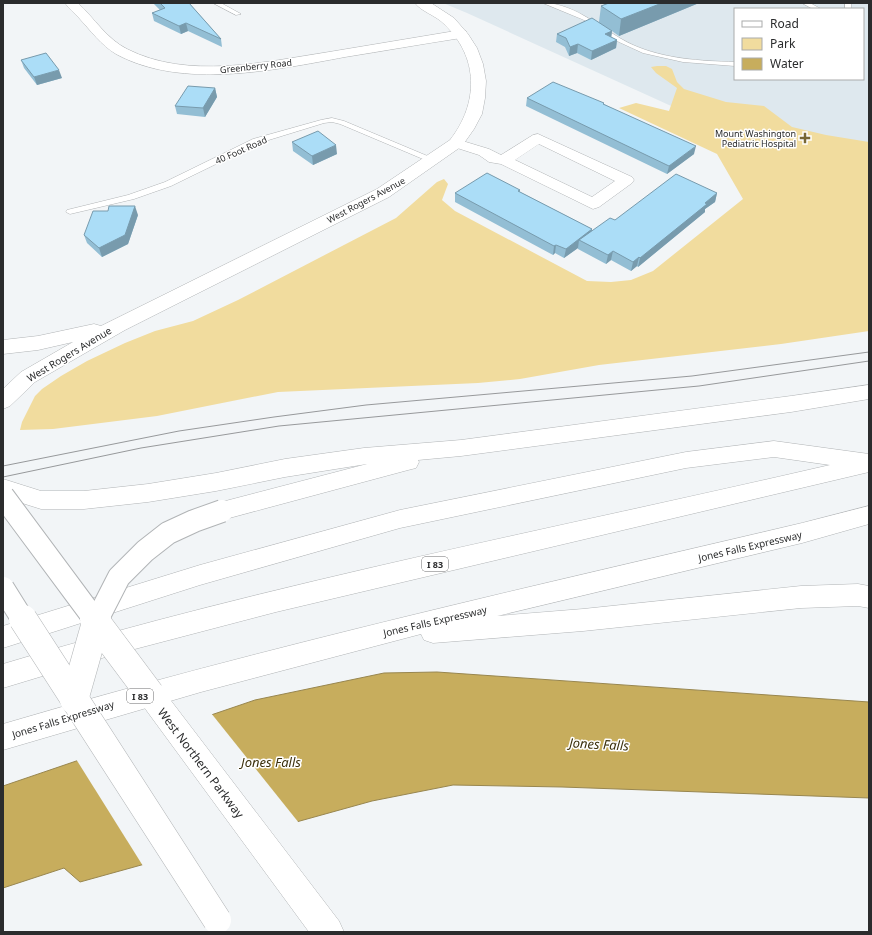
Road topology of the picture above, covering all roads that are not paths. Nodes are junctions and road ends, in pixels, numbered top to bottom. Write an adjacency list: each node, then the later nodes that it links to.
1 (71, 3): 8 (street, Greenberry Road)
2 (216, 3): 7 (lane)
3 (421, 3): 8 (main road, West Rogers Avenue)
4 (546, 3): 9 (lane)
5 (804, 3): 6 (lane)
6 (816, 8)
7 (238, 14)
8 (461, 34): 10 (main road, West Rogers Avenue)
9 (734, 64)
10 (456, 143): 11 (main road, West Rogers Avenue); 12 (street)
11 (433, 160): 13 (lane, 40 Foot Road); 14 (main road, West Rogers Avenue)
12 (504, 160): 12 (street)
13 (70, 212)
14 (118, 325): 15 (main road, West Rogers Avenue); 17 (main road, West Rogers Avenue)
15 (3, 347)
16 (869, 392): 18 (main road)
17 (3, 401)
18 (461, 448): 20 (main road); 25 (main road, bridge)
19 (869, 463): 26 (main road); 28 (main road, I 83)
20 (3, 488)
21 (3, 496): 25 (main road, West Northern Parkway, bridge)
22 (869, 515): 27 (main road, Jones Falls Expressway / I 83)
23 (3, 588): 29 (main road, bridge)
24 (869, 597): 27 (main road)
25 (96, 621): 29 (main road, bridge); 32 (main road, West Northern Parkway, bridge)
26 (3, 637)
27 (362, 638): 30 (main road, Jones Falls Expressway / I 83)
28 (3, 676)
29 (74, 700): 31 (main road, bridge)
30 (3, 737)
31 (221, 926)
32 (328, 932)

